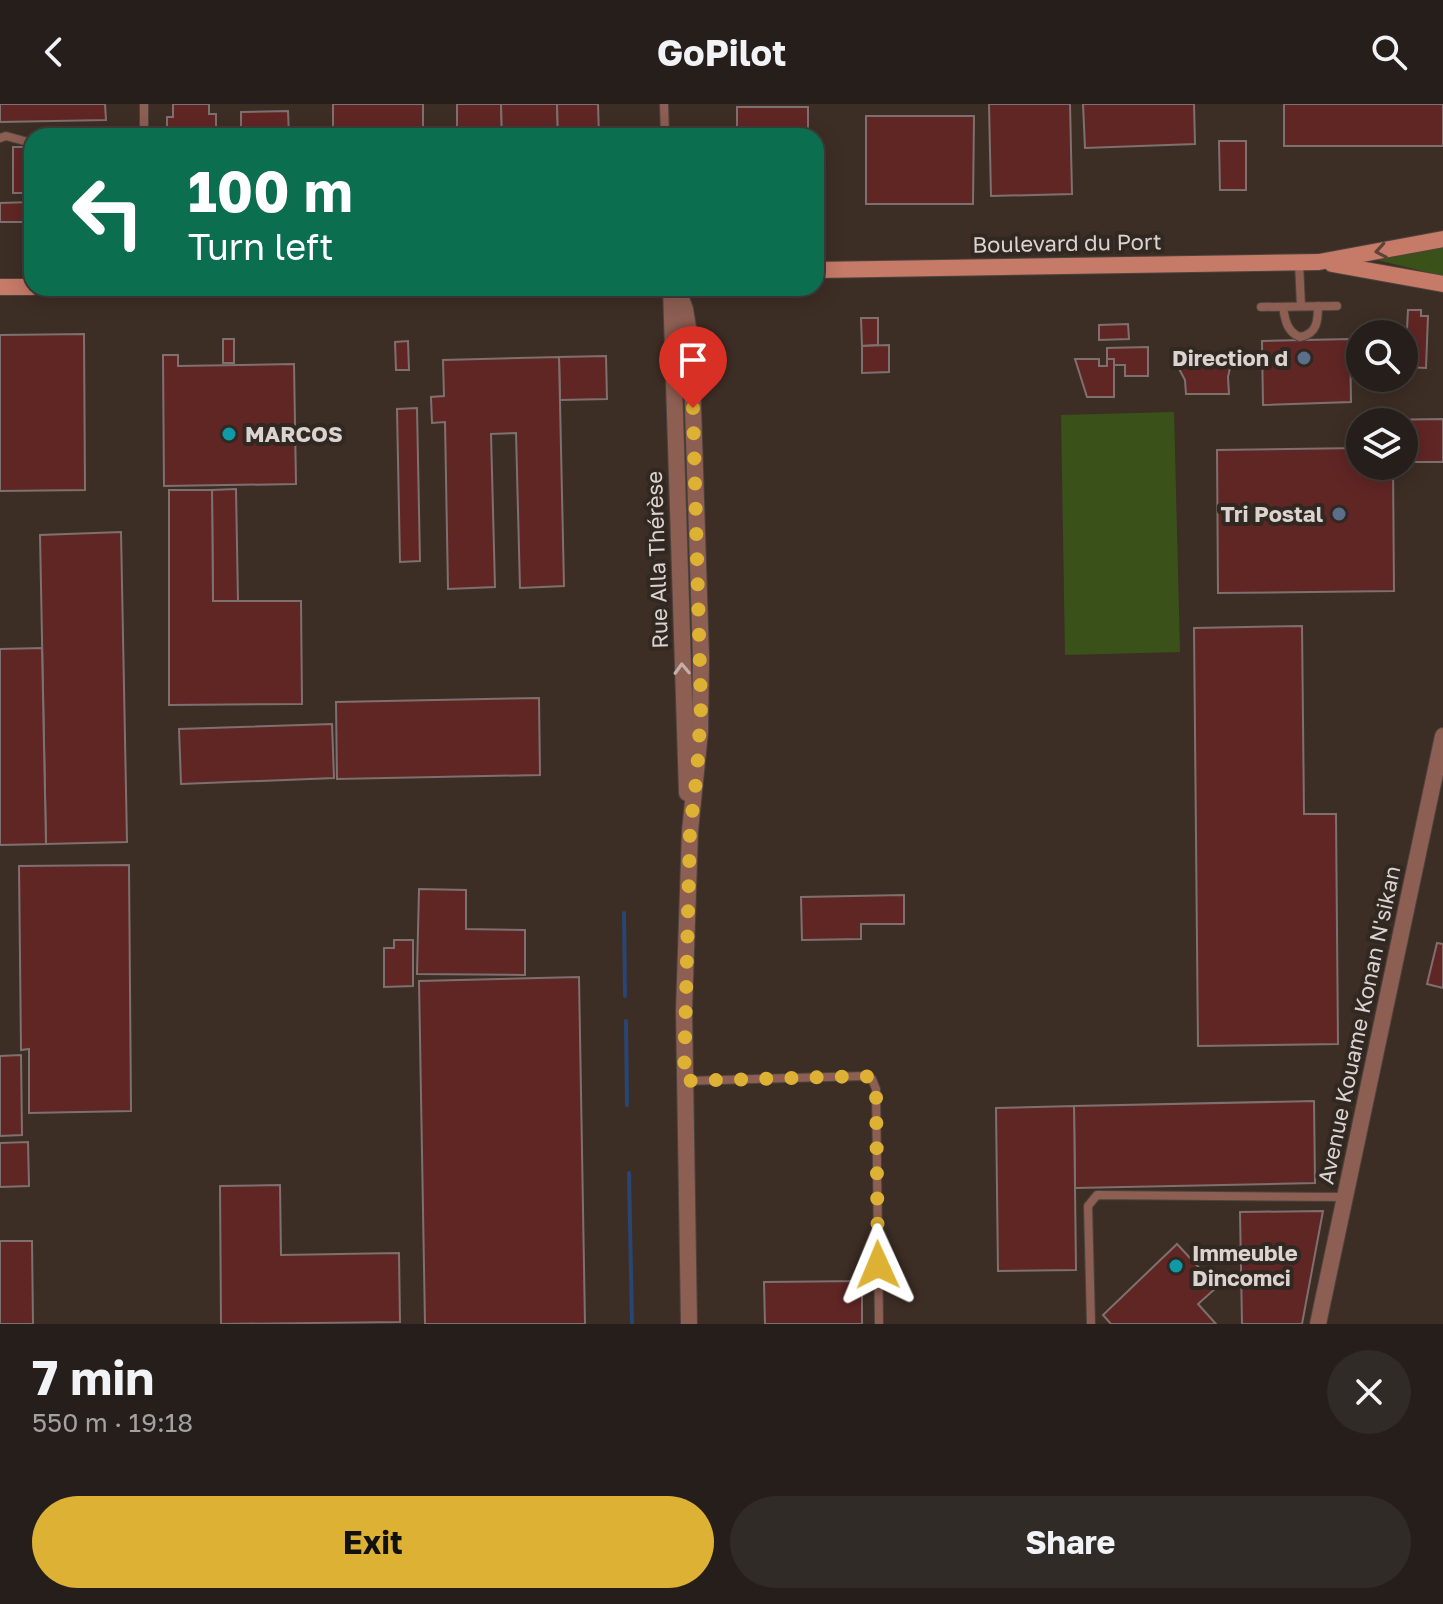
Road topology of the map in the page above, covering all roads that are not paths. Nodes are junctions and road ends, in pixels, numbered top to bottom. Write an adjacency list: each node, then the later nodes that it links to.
1 (144, 104): 3 (lane)
2 (664, 104): 4 (lane)
3 (144, 128)
4 (665, 128)
5 (0, 138): 6 (lane)
6 (24, 141)
7 (1443, 239): 9 (main road, Boulevard du Port, one-way to 9)
8 (1299, 262): 9 (main road, Boulevard du Port); 10 (main road, Boulevard du Port); 15 (lane)
9 (1319, 262): 11 (main road, Boulevard du Port)
10 (824, 270)
11 (1443, 284)
12 (0, 287): 13 (main road)
13 (24, 287)
14 (674, 296): 21 (street, Rue Alla Thérèse, one-way to 14)
15 (1301, 306): 16 (lane); 19 (lane)
16 (1318, 306): 17 (lane); 19 (lane)
17 (1337, 306)
18 (1261, 307): 19 (lane)
19 (1283, 307)
20 (1443, 736): 22 (street, Avenue Kouame Konan N'sikan)
21 (684, 1081): 23 (street, Rue Alla Thérèse); 24 (lane)
22 (1343, 1197): 25 (lane); 26 (street, Avenue Kouame Konan N'sikan)
23 (689, 1324)
24 (879, 1324)
25 (1091, 1324)
26 (1318, 1324)

